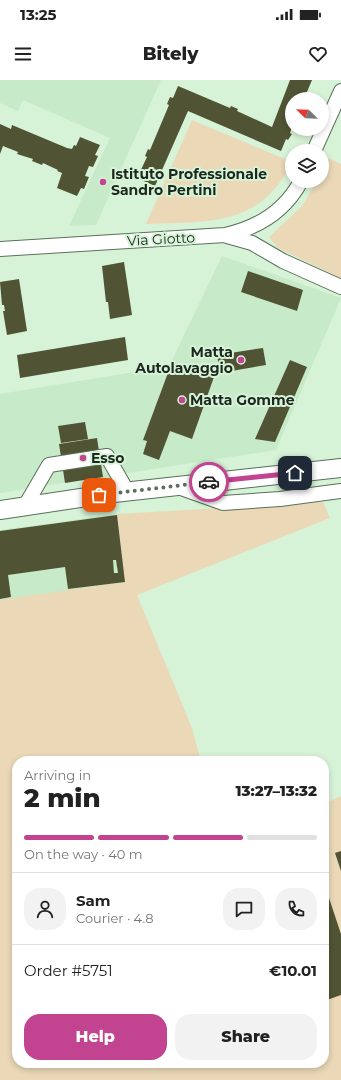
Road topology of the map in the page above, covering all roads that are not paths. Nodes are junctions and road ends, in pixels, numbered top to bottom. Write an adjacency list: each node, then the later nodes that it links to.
1 (341, 91): 2 (street)
2 (317, 144)
3 (296, 188): 4 (street, Via Giotto)
4 (225, 235): 5 (street, Via Giotto); 6 (street)
5 (0, 249)
6 (341, 287)
7 (341, 468): 8 (main road)
8 (174, 486): 9 (main road); 10 (street)
9 (127, 491): 11 (main road); 11 (street)
10 (341, 491)
11 (25, 506): 12 (main road)
12 (0, 510)

